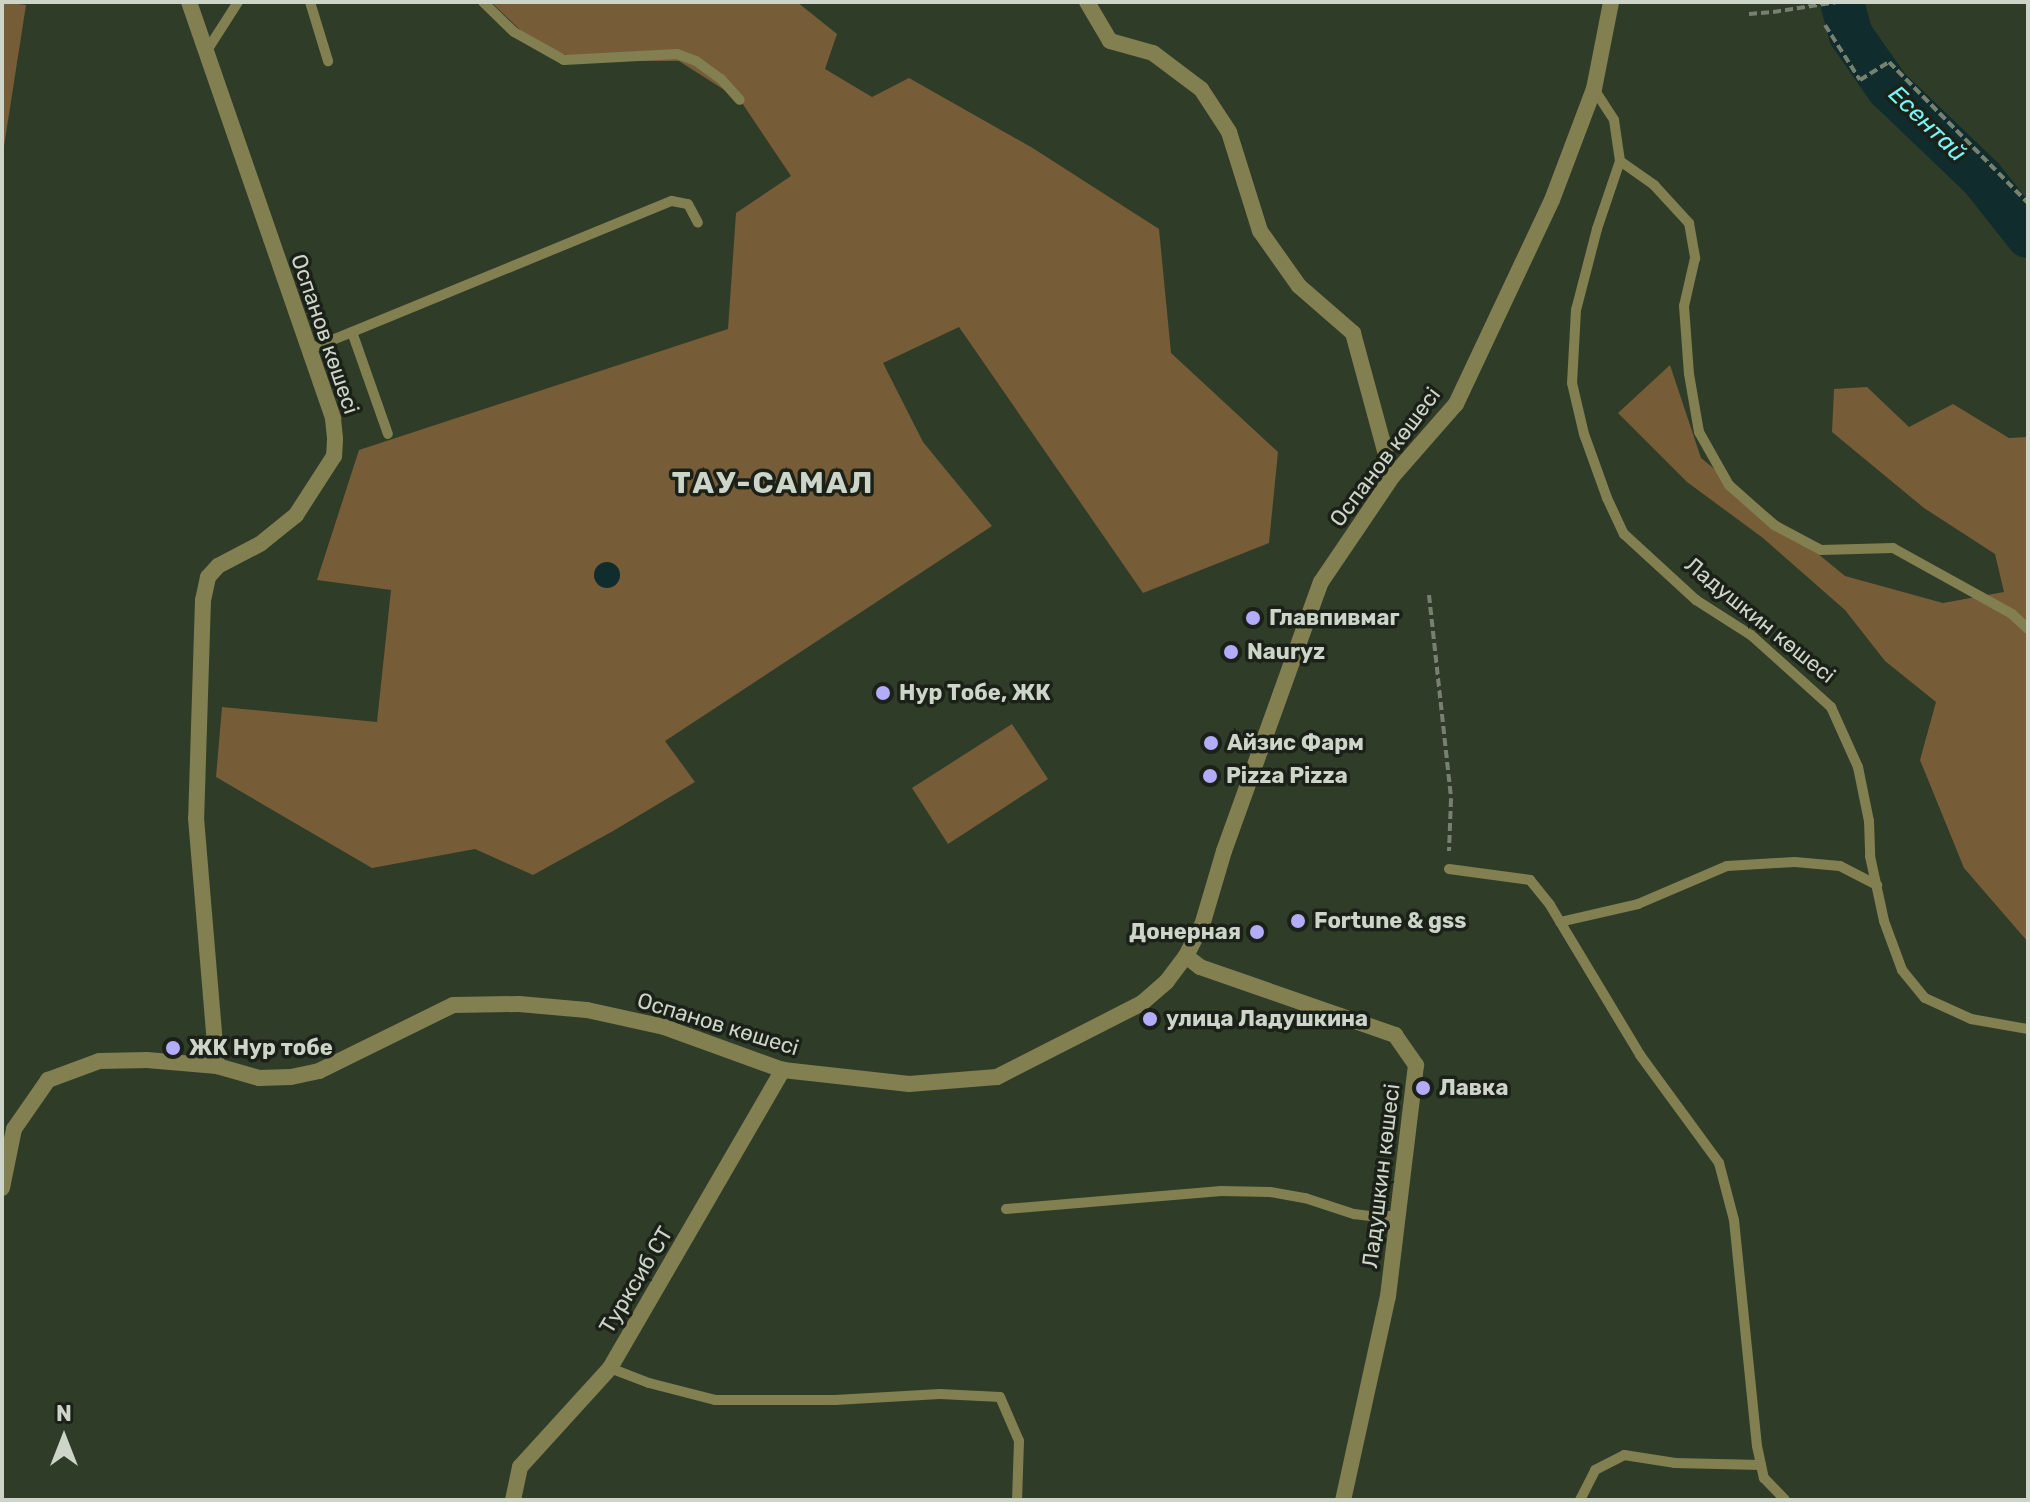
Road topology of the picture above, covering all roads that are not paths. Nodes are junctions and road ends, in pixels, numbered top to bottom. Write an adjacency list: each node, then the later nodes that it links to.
1 (189, 2): 7 (street, Оспанов көшесі)
2 (238, 2): 7 (lane)
3 (310, 2): 8 (lane)
4 (483, 2): 10 (lane)
5 (1087, 2): 16 (street)
6 (1611, 2): 9 (street, Оспанов көшесі)
7 (206, 52): 14 (street, Оспанов көшесі)
8 (328, 61)
9 (1594, 89): 11 (lane, Ладушкин көшесі); 16 (street, Оспанов көшесі)
10 (740, 100)
11 (1620, 161): 17 (lane); 19 (lane, Ладушкин көшесі)
12 (698, 223): 13 (lane)
13 (352, 332): 14 (lane); 15 (lane)
14 (308, 350): 23 (street, Оспанов көшесі)
15 (388, 434)
16 (1392, 477): 21 (street, Оспанов көшесі)
17 (2028, 629)
18 (1449, 869): 20 (lane)
19 (1877, 885): 20 (lane); 22 (lane, Ладушкин көшесі)
20 (1560, 922): 29 (lane)
21 (1186, 956): 24 (street, Оспанов көшесі); 27 (street, Ладушкин көшесі)
22 (2028, 1029)
23 (217, 1066): 24 (street, Оспанов көшесі); 25 (street, Оспанов көшесі)
24 (783, 1070): 28 (street, Турксиб СТ)
25 (2, 1188)
26 (1006, 1209): 27 (lane)
27 (1399, 1215): 33 (street, Ладушкин көшесі)
28 (610, 1368): 31 (street, Турксиб СТ); 32 (lane)
29 (1761, 1465): 30 (lane); 34 (lane)
30 (1779, 1498)
31 (513, 1500)
32 (1017, 1500)
33 (1343, 1500)
34 (1580, 1500)

